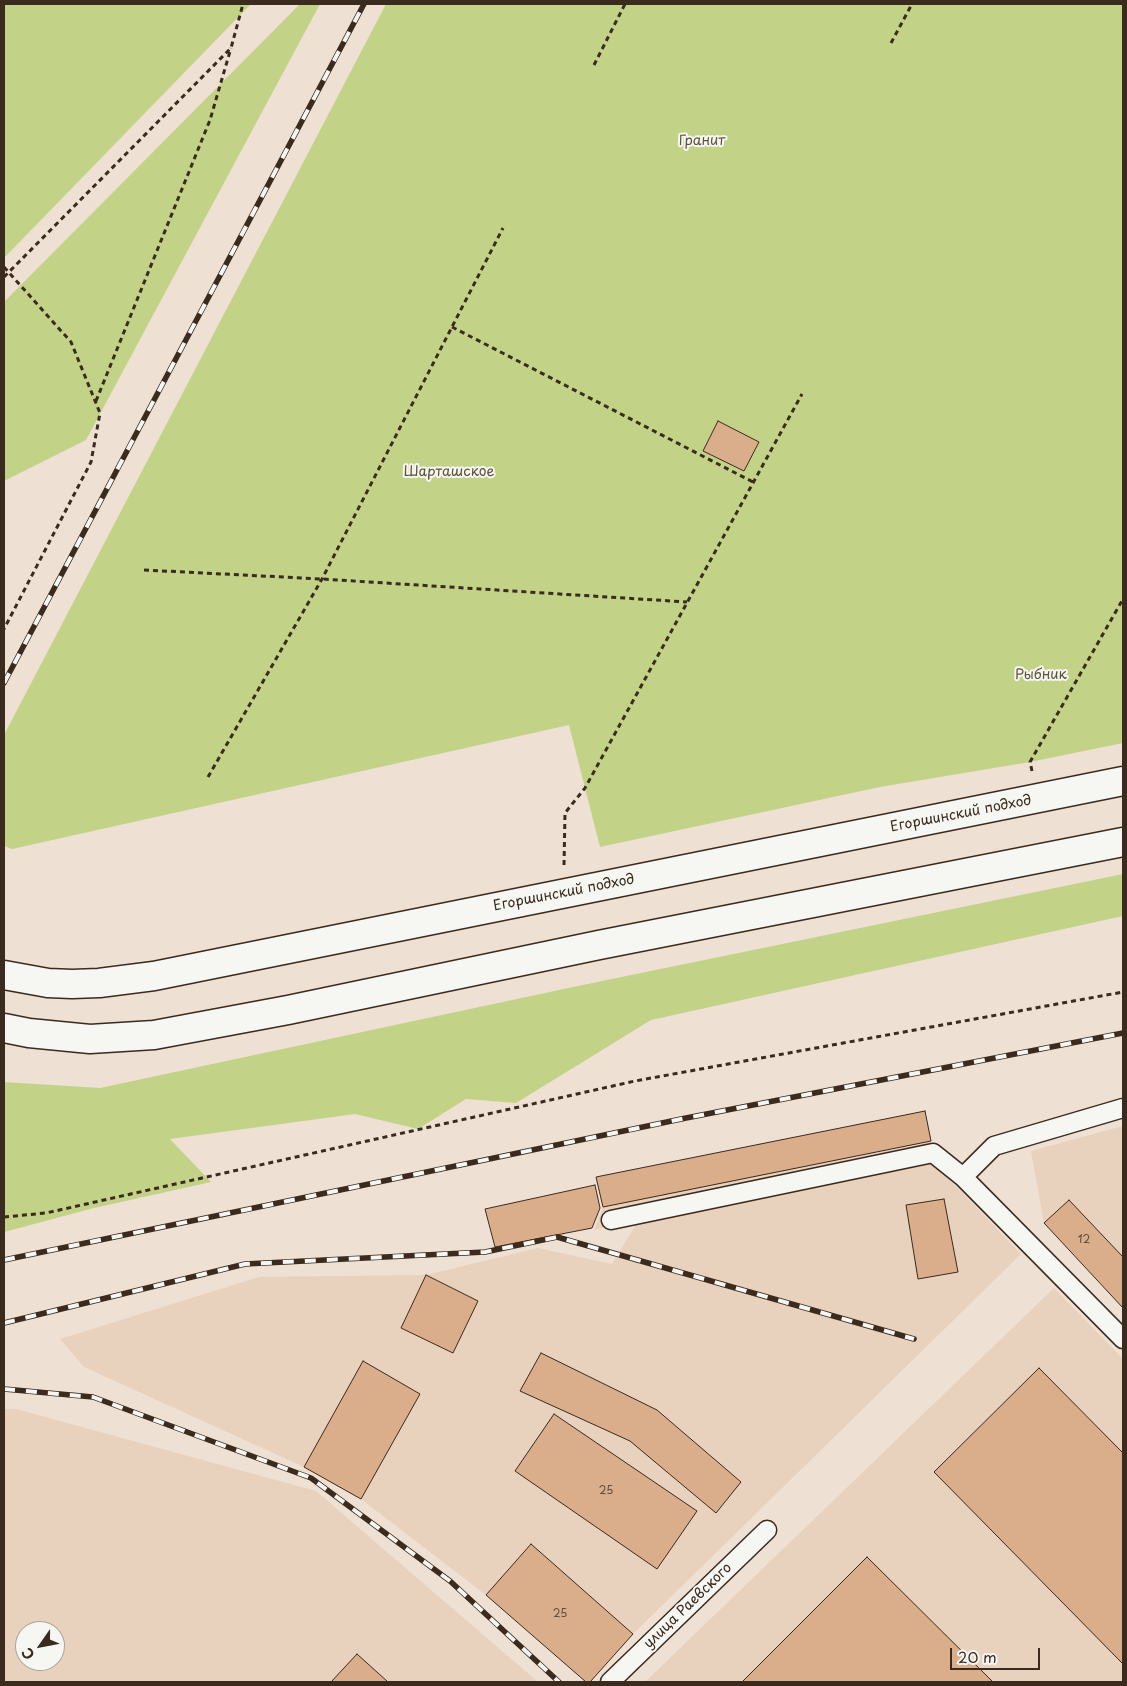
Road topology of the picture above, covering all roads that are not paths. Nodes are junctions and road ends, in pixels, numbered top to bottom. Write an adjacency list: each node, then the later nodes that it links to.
1 (1123, 781): 3 (main road, Егоршинский подход)
2 (1123, 842): 4 (main road)
3 (4, 975)
4 (4, 1028)
5 (1123, 1108): 6 (lane)
6 (963, 1177): 7 (lane); 8 (lane)
7 (612, 1220)
8 (1123, 1339)
9 (767, 1530): 10 (lane, улица Раевского)
10 (610, 1682)

